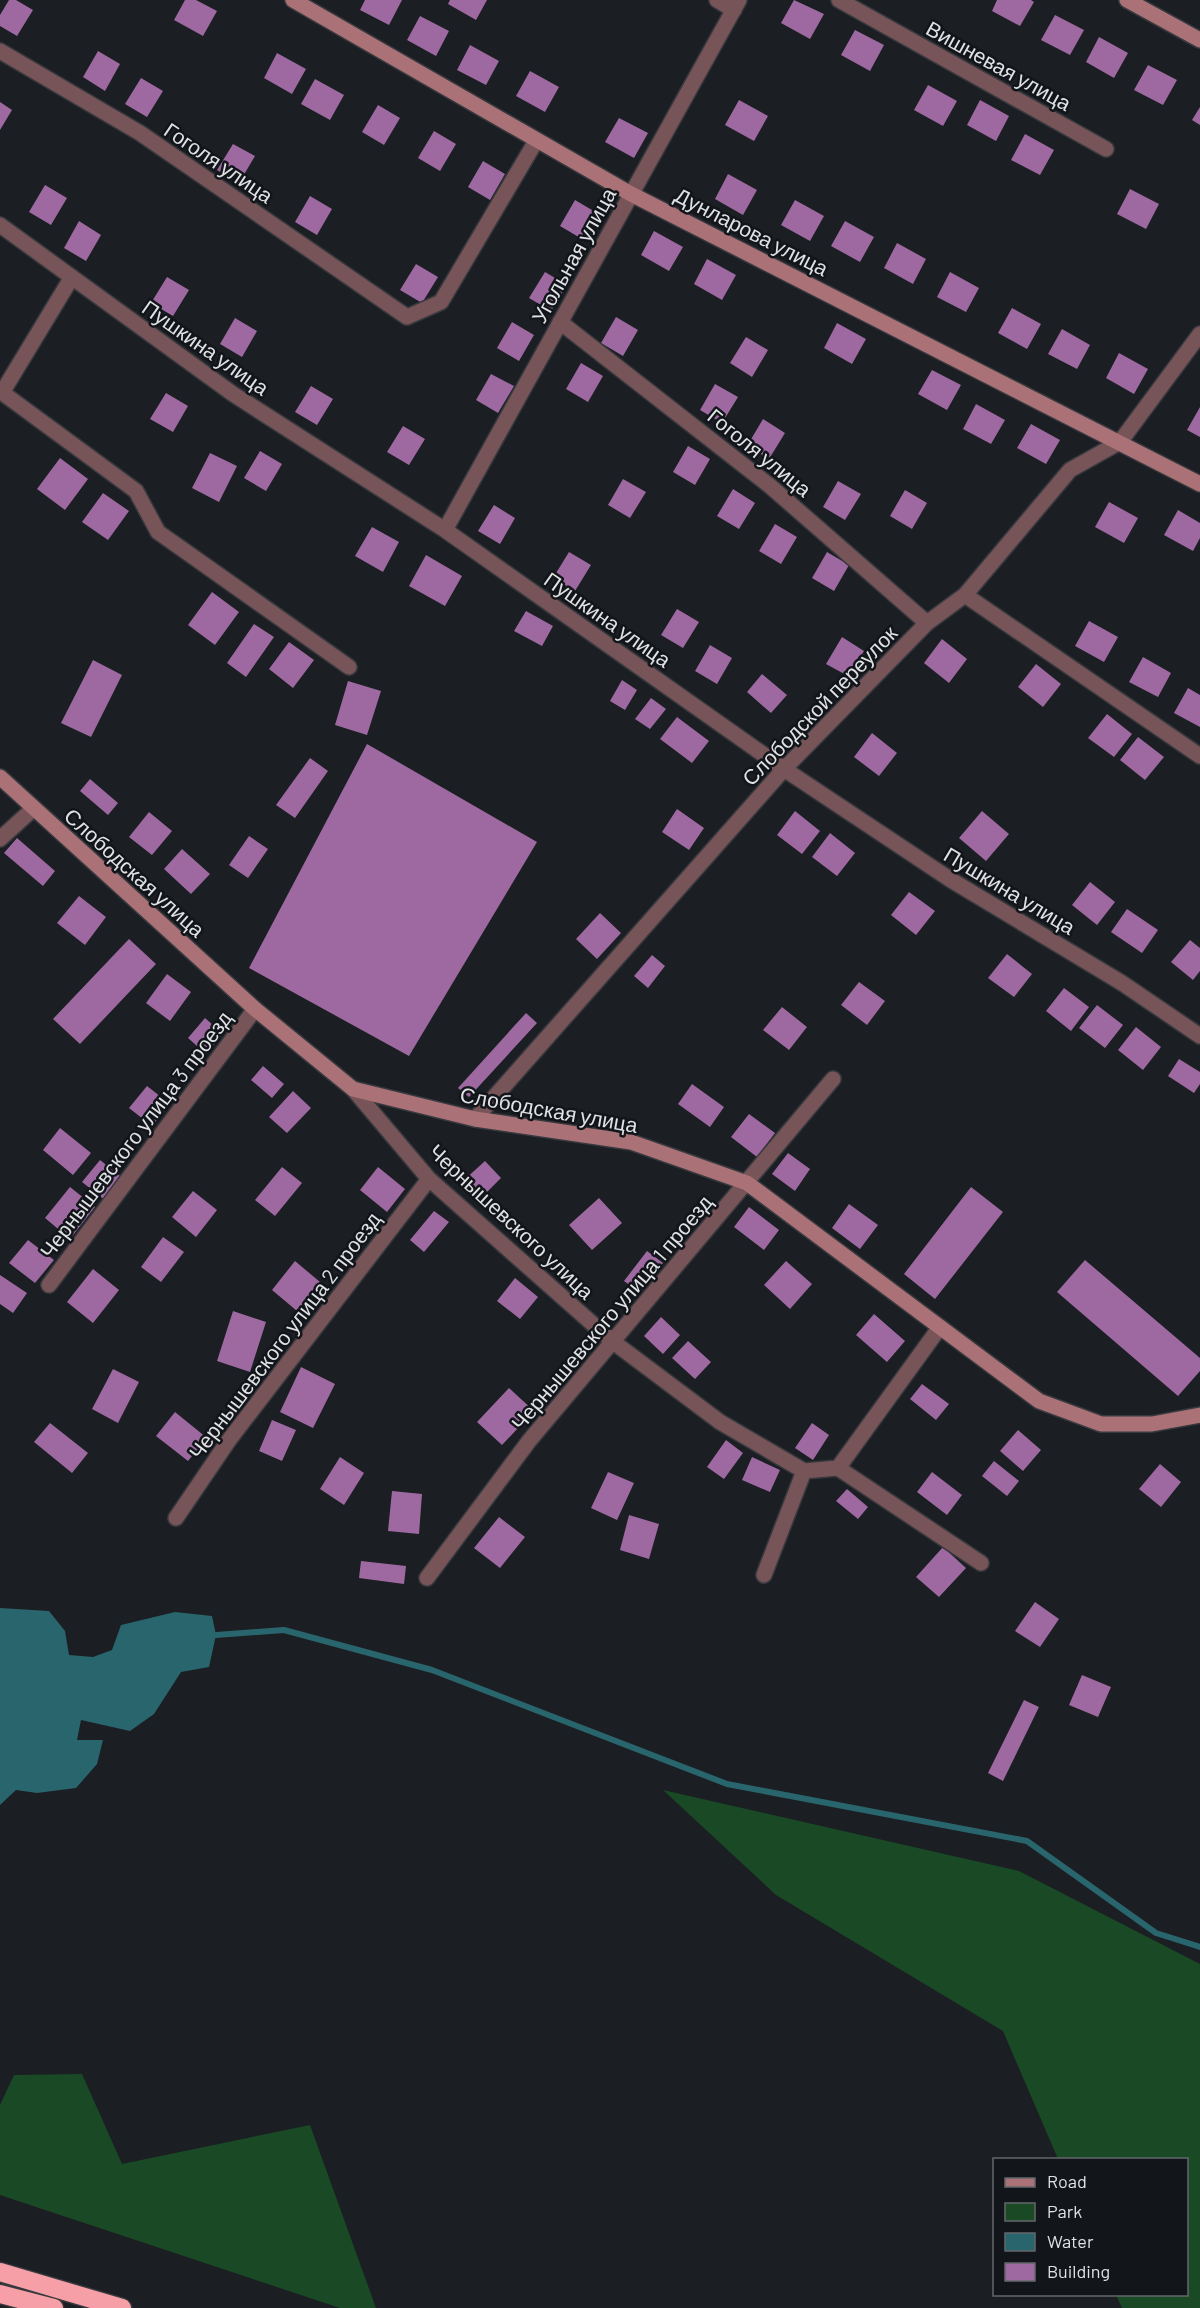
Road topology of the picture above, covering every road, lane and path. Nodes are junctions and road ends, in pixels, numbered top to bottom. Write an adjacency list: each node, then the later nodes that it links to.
1 (293, 0): 8 (street, Дунларова улица)
2 (717, 0): 5 (street)
3 (839, 0): 9 (street, Вишневая улица)
4 (1127, 0): 6 (street)
5 (736, 5): 10 (street, Угольная улица)
6 (1200, 40)
7 (0, 51): 8 (street, Гоголя улица)
8 (536, 141): 10 (street, Дунларова улица)
9 (1106, 149)
10 (631, 194): 13 (street, Угольная улица); 16 (street, Дунларова улица)
11 (0, 225): 12 (street, Пушкина улица)
12 (72, 277): 15 (street); 18 (street, Пушкина улица)
13 (560, 322): 18 (street, Угольная улица); 20 (street, Гоголя улица)
14 (1200, 334): 16 (street, Слободской переулок)
15 (1, 391): 21 (street)
16 (1120, 442): 17 (street, Дунларова улица); 19 (street, Слободской переулок)
17 (1200, 484)
18 (445, 530): 23 (street, Пушкина улица)
19 (965, 595): 20 (street, Слободской переулок); 22 (street)
20 (927, 623): 23 (street, Слободской переулок)
21 (349, 667)
22 (1200, 756)
23 (784, 769): 28 (street, Пушкина улица); 31 (street, Слободской переулок)
24 (0, 777): 25 (street, Слободская улица)
25 (34, 808): 26 (street); 27 (street, Слободская улица)
26 (0, 839)
27 (255, 1008): 30 (street, Слободская улица); 34 (street, Чернышевского улица 3 проезд)
28 (1200, 1036)
29 (833, 1080): 33 (street, Чернышевского улица 1 проезд)
30 (352, 1089): 31 (street, Слободская улица); 32 (street, Чернышевского улица)
31 (475, 1119): 33 (street, Слободская улица)
32 (429, 1179): 36 (street, Чернышевского улица); 40 (street, Чернышевского улица 2 проезд)
33 (747, 1183): 35 (street, Слободская улица); 36 (street, Чернышевского улица 1 проезд)
34 (49, 1285)
35 (940, 1327): 37 (street, Слободская улица); 38 (street)
36 (612, 1341): 39 (street, Чернышевского улица); 43 (street, Чернышевского улица 1 проезд)
37 (1200, 1414)
38 (838, 1468): 39 (street); 41 (street)
39 (804, 1471): 42 (street)
40 (176, 1518)
41 (981, 1563)
42 (765, 1575)
43 (427, 1578)
44 (0, 2272): 47 (highway)
45 (0, 2294): 46 (highway)
46 (54, 2308)
47 (123, 2308)

